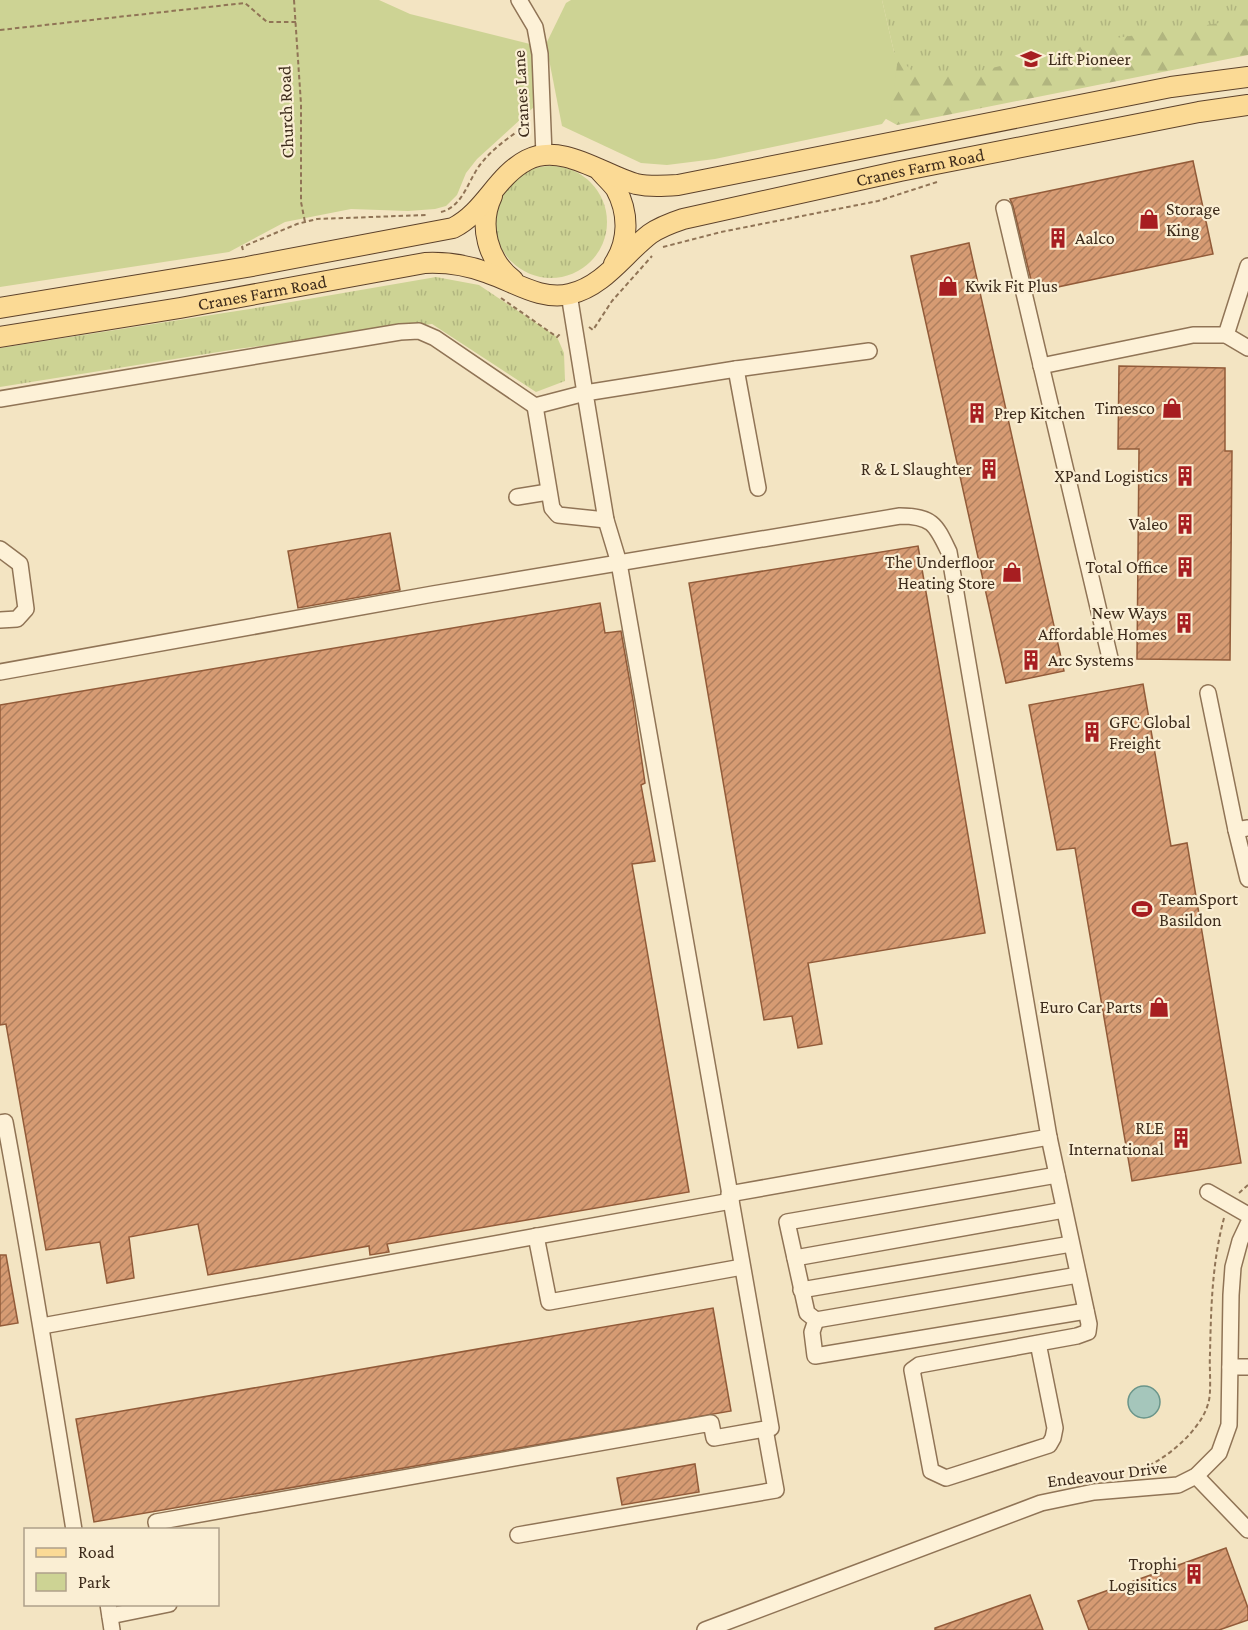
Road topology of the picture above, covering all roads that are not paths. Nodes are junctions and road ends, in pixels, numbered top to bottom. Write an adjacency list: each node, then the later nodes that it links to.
1 (522, 1): 4 (street, Cranes Lane)
2 (1248, 77): 5 (main road, Cranes Farm Road)
3 (1248, 105): 9 (main road, Cranes Farm Road)
4 (544, 155): 5 (main road, Cranes Farm Road); 6 (main road, Cranes Farm Road)
5 (599, 170): 9 (main road, Cranes Farm Road)
6 (499, 184): 10 (main road, Cranes Farm Road); 12 (main road, Cranes Farm Road)
7 (1004, 208): 17 (street)
8 (1248, 266): 13 (street)
9 (609, 271): 11 (main road, Cranes Farm Road)
10 (519, 286): 11 (main road, Cranes Farm Road); 14 (main road, Cranes Farm Road)
11 (569, 294): 19 (street)
12 (0, 308)
13 (1226, 334): 15 (street); 17 (street)
14 (0, 337)
15 (1248, 348)
16 (869, 351): 18 (street)
17 (1041, 366): 29 (street)
18 (736, 369): 19 (street); 22 (street)
19 (585, 393): 21 (street); 25 (street)
20 (0, 399): 21 (street)
21 (536, 406): 23 (street)
22 (758, 488)
23 (548, 492): 24 (street); 25 (street)
24 (517, 497)
25 (606, 520): 27 (street)
26 (0, 549): 28 (street)
27 (619, 563): 30 (street); 35 (street); 38 (street)
28 (0, 620)
29 (1110, 658)
30 (0, 672)
31 (1208, 693): 32 (street)
32 (1242, 829): 33 (street)
33 (1248, 879)
34 (0, 1123): 50 (street)
35 (1049, 1137): 36 (street); 38 (street)
36 (1057, 1175): 39 (street); 44 (street)
37 (1208, 1192): 40 (street)
38 (730, 1197): 42 (street); 45 (street)
39 (1064, 1210): 43 (street); 44 (street)
40 (1248, 1215)
41 (1248, 1224): 55 (street, Endeavour Drive)
42 (536, 1236): 45 (street); 50 (street)
43 (1071, 1244): 46 (street); 47 (street)
44 (795, 1258): 47 (street)
45 (742, 1267): 56 (street)
46 (1078, 1275): 48 (street); 49 (street)
47 (801, 1290): 49 (street)
48 (1086, 1311): 51 (street); 52 (street)
49 (816, 1320): 51 (street)
50 (42, 1326): 58 (street)
51 (940, 1336): 53 (street)
52 (1038, 1343): 53 (street); 53 (street)
53 (944, 1360)
54 (1248, 1366): 55 (street)
55 (1230, 1367): 57 (street, Endeavour Drive)
56 (765, 1429): 59 (street); 61 (street)
57 (1196, 1476): 60 (street); 64 (street, Endeavour Drive)
58 (74, 1528)
59 (158, 1528)
60 (1248, 1530)
61 (518, 1536)
62 (164, 1606): 63 (street)
63 (110, 1617)
64 (705, 1630)

